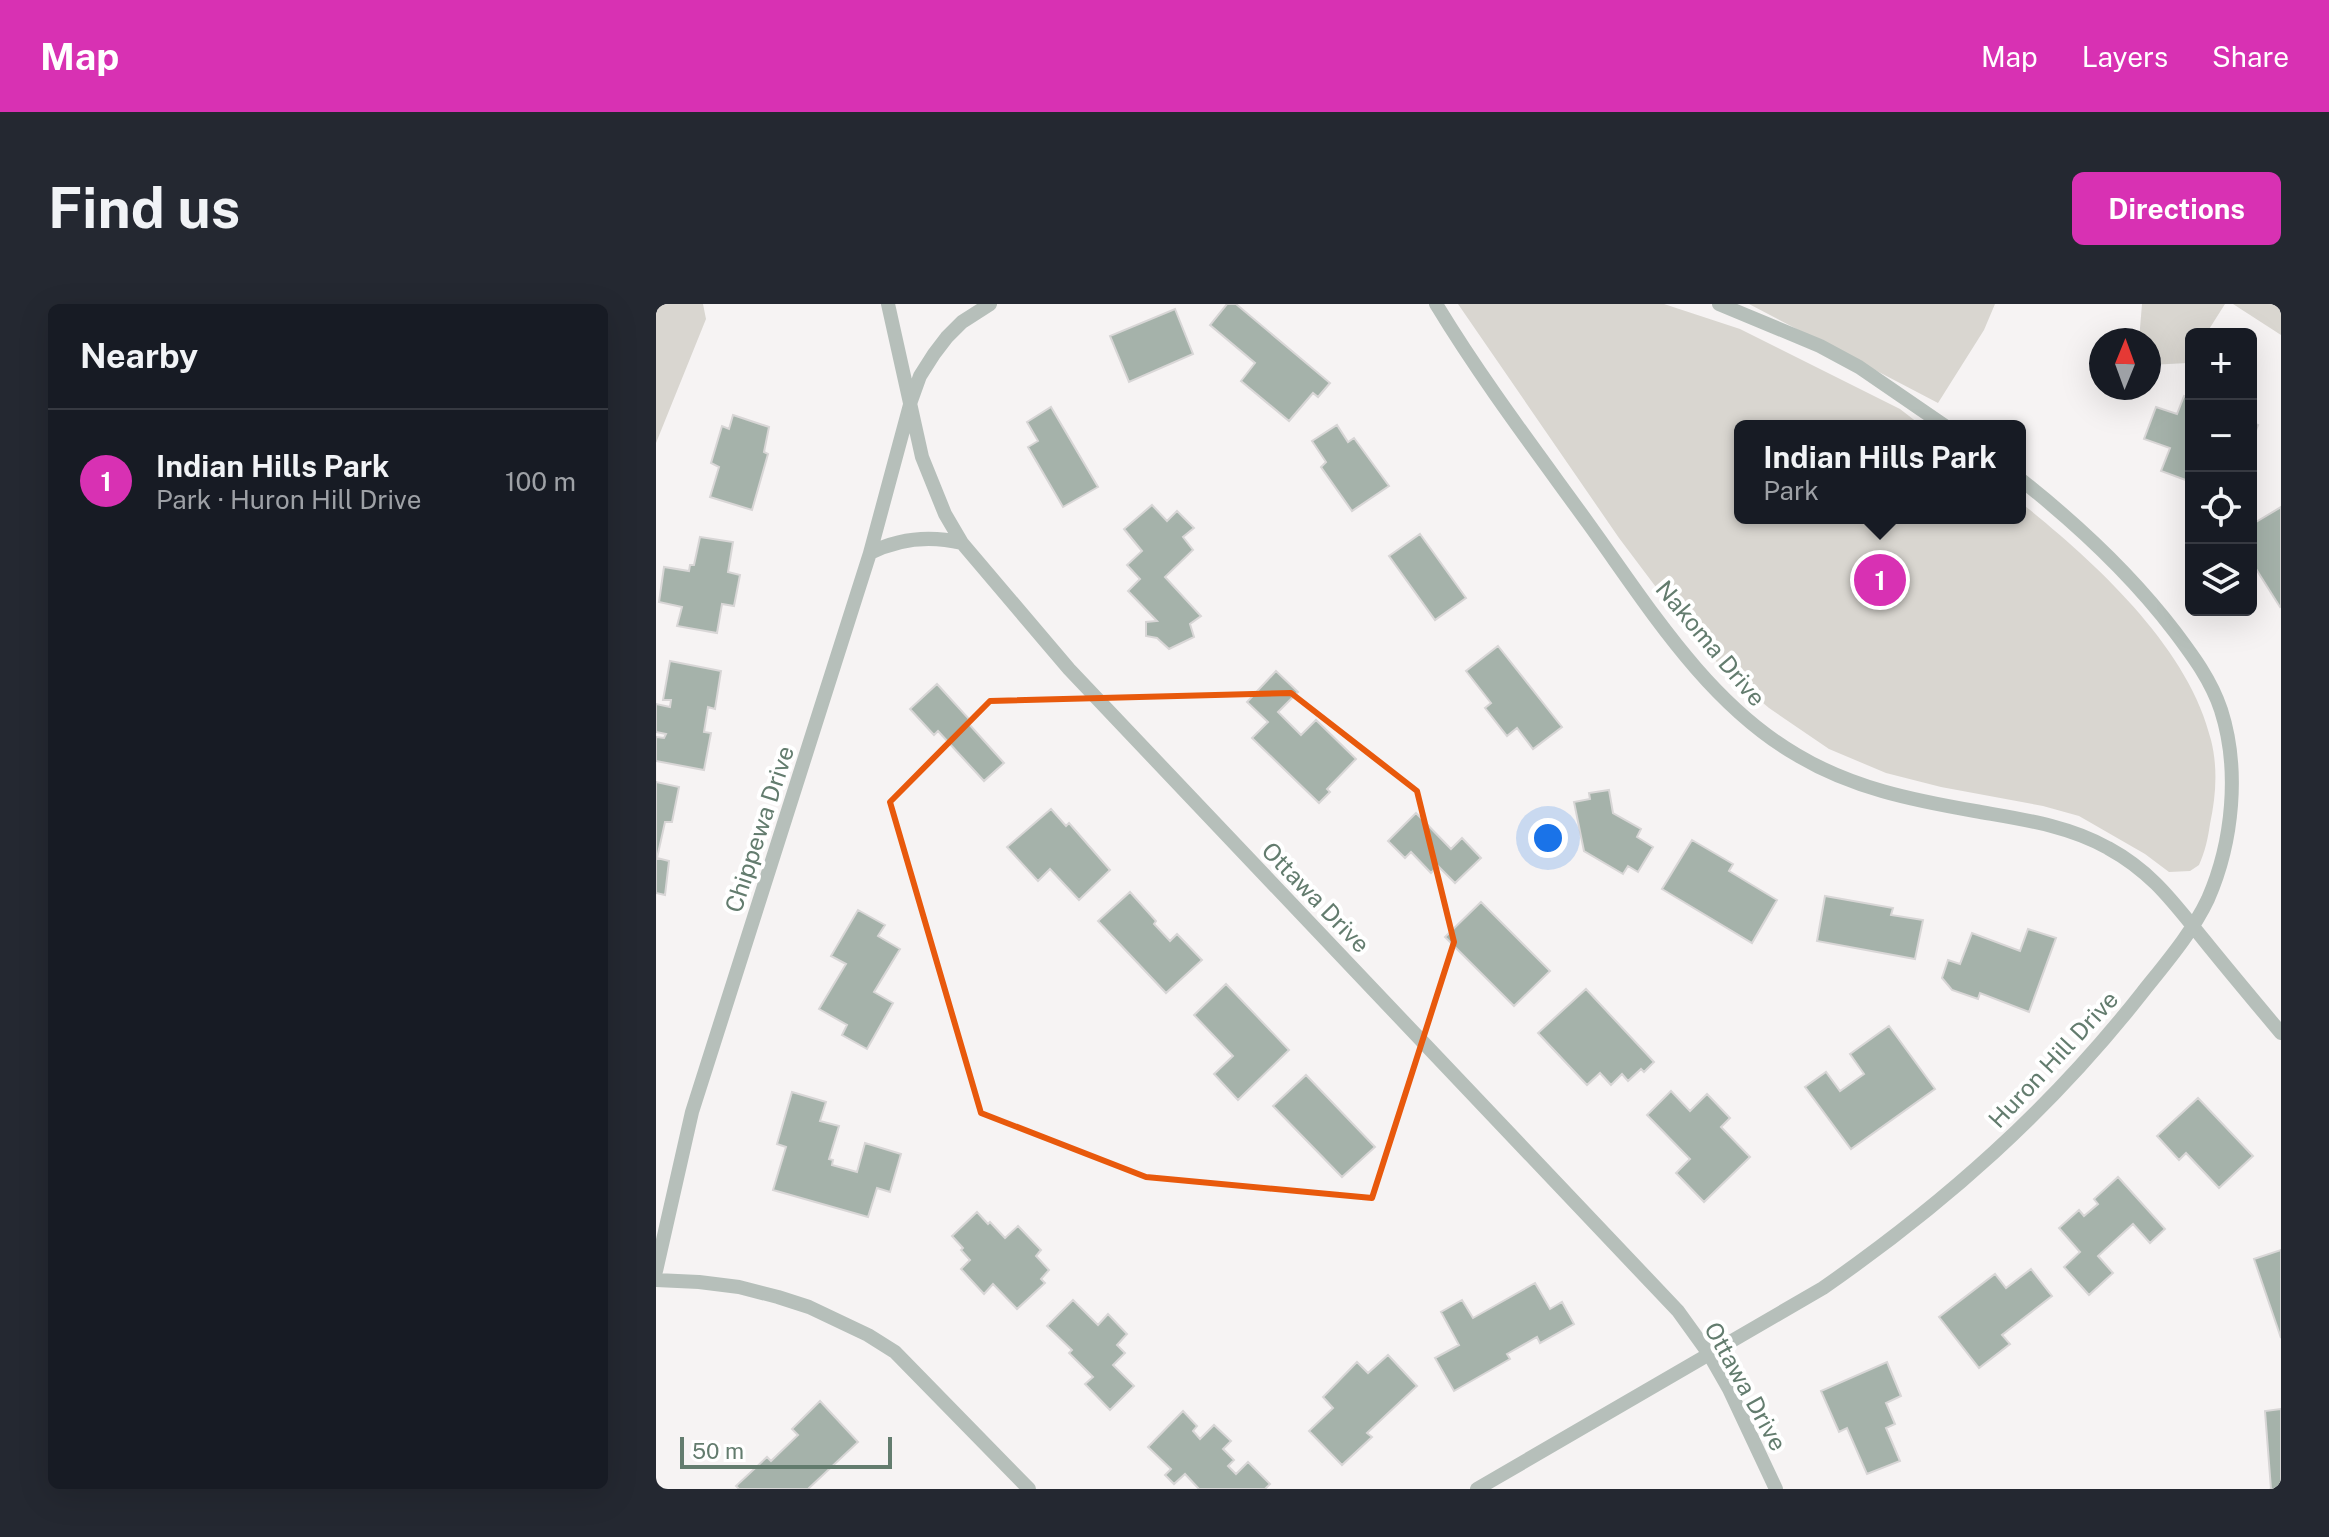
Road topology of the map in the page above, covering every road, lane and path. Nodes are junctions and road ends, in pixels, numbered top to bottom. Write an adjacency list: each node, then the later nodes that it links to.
1 (888, 304): 5 (street, Ottawa Drive)
2 (990, 304): 5 (street)
3 (1436, 304): 10 (street, Nakoma Drive)
4 (1719, 304): 6 (street)
5 (911, 401): 8 (street, Ottawa Drive); 9 (street, Chippewa Drive)
6 (1936, 420)
7 (2026, 484): 10 (street, Huron Hill Drive)
8 (962, 543): 9 (street); 14 (street, Ottawa Drive)
9 (870, 553): 12 (street, Chippewa Drive)
10 (2192, 926): 11 (street, Nakoma Drive); 14 (street, Huron Hill Drive)
11 (2281, 1033)
12 (656, 1271)
13 (656, 1280): 15 (street)
14 (1709, 1354): 16 (street, Huron Hill Drive); 17 (street, Ottawa Drive)
15 (1029, 1489)
16 (1477, 1489)
17 (1776, 1489)

